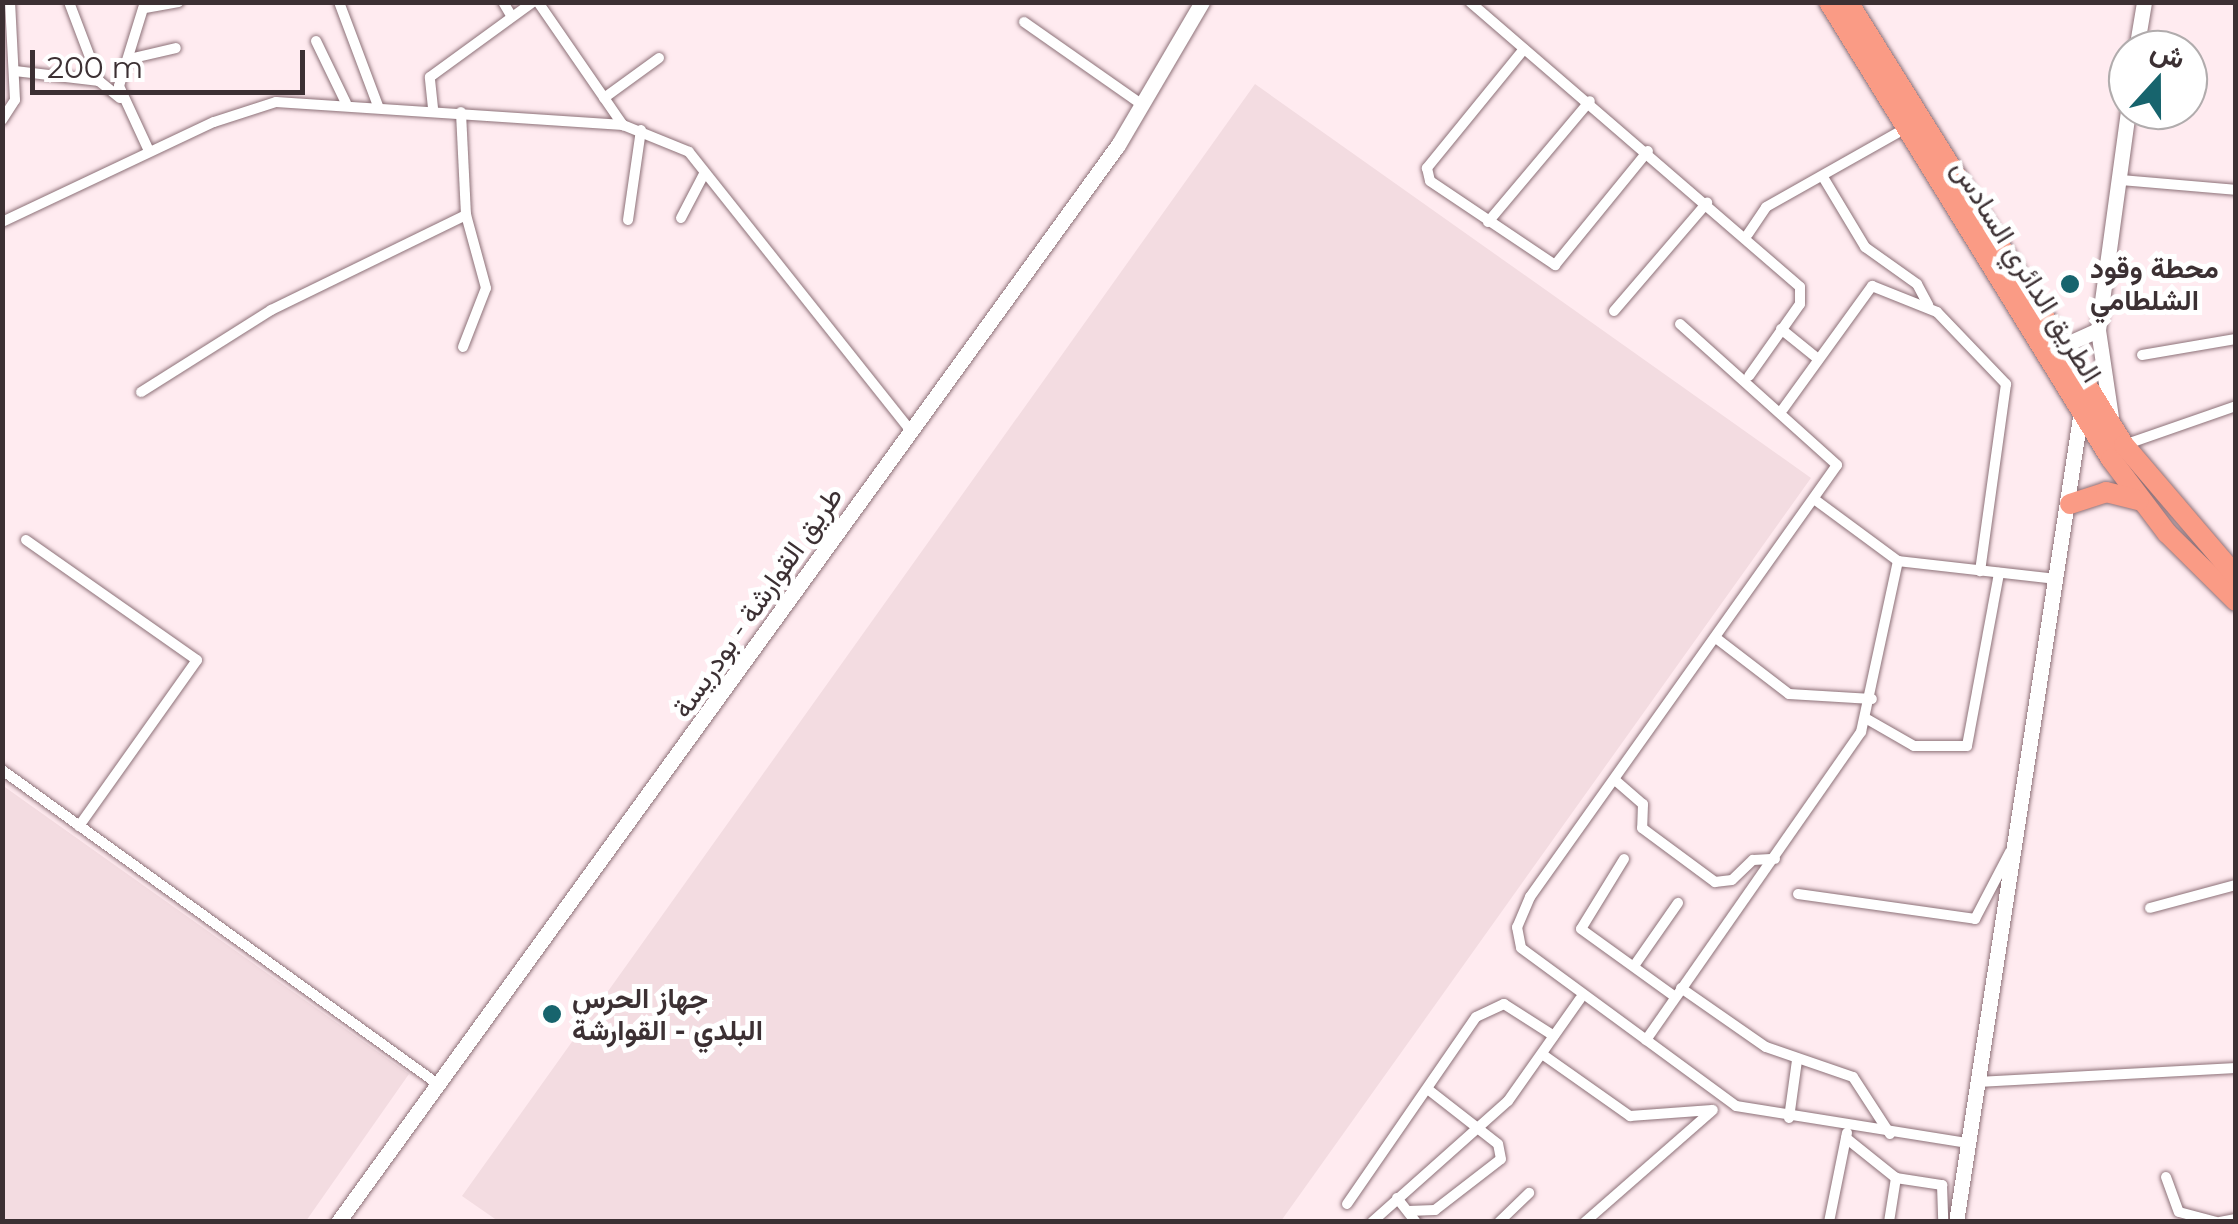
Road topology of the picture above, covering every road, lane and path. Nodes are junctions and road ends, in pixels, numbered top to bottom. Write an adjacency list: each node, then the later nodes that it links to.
1 (10, 2): 21 (street)
2 (70, 2): 22 (street)
3 (178, 2): 12 (street)
4 (339, 2): 27 (street)
5 (503, 2): 13 (street)
6 (535, 2): 13 (street); 24 (street)
7 (1202, 2): 28 (main road, طريق القوارشة - بودريسة)
8 (1470, 2): 18 (street)
9 (1829, 2): 33 (highway, الطريق الدائري السادس)
10 (1848, 2): 55 (highway, الطريق الدائري السادس)
11 (2144, 2): 15 (main road)
12 (145, 5): 20 (street)
13 (512, 17): 29 (street)
14 (1024, 22): 28 (street)
15 (2139, 30)
16 (316, 41): 26 (street)
17 (176, 48): 20 (street)
18 (1524, 49): 25 (street); 47 (street)
19 (659, 58): 24 (street)
20 (128, 59): 23 (street)
21 (15, 71): 22 (street); 31 (street)
22 (99, 81): 23 (street)
23 (120, 98): 36 (street)
24 (604, 98): 32 (street)
25 (1590, 101): 37 (street); 47 (street)
26 (346, 103): 27 (street); 36 (street)
27 (378, 106): 29 (street)
28 (1144, 106): 65 (main road, طريق القوارشة - بودريسة)
29 (434, 108): 30 (street)
30 (461, 112): 32 (street); 43 (street)
31 (2, 120)
32 (623, 125): 34 (street)
33 (1906, 128): 39 (street); 63 (highway, الطريق الدائري السادس)
34 (641, 130): 38 (street); 45 (street)
35 (2126, 130): 40 (main road)
36 (149, 151): 46 (street)
37 (1648, 151): 42 (street); 47 (street)
38 (704, 174): 44 (street); 65 (street)
39 (1824, 177): 48 (street); 49 (street)
40 (2120, 180): 41 (street); 53 (main road)
41 (2236, 190)
42 (1707, 203): 48 (street); 50 (street)
43 (466, 215): 56 (street); 60 (street)
44 (681, 218)
45 (628, 220)
46 (2, 222)
47 (1488, 222)
48 (1748, 234): 52 (street)
49 (1928, 305): 58 (street); 72 (street)
50 (1614, 311)
51 (1680, 324): 59 (street)
52 (1781, 330): 58 (street); 59 (street)
53 (2098, 330): 55 (main road); 64 (main road)
54 (2236, 339): 57 (street)
55 (2062, 346): 64 (highway, الطريق الدائري السادس)
56 (464, 347)
57 (2142, 354)
58 (1818, 359): 62 (street)
59 (1748, 376): 62 (street)
60 (141, 392)
61 (2236, 406): 66 (street)
62 (1783, 409): 67 (street)
63 (2081, 411): 68 (highway, الطريق الدائري السادس); 69 (main road)
64 (2112, 422): 66 (highway, الطريق الدائري السادس)
65 (910, 430): 99 (main road, طريق القوارشة - بودريسة)
66 (2124, 445): 74 (highway, الطريق الدائري السادس)
67 (1814, 498): 71 (street); 77 (street)
68 (2140, 500): 69 (highway); 76 (highway, الطريق الدائري السادس)
69 (2070, 504): 75 (main road)
70 (26, 540): 82 (street)
71 (1898, 561): 72 (street); 78 (street)
72 (1980, 571): 73 (street)
73 (1999, 573): 75 (street); 79 (street)
74 (2236, 576)
75 (2056, 580): 83 (main road)
76 (2236, 601)
77 (1716, 638): 78 (street); 81 (street)
78 (1872, 699): 79 (street)
79 (1867, 719): 85 (street)
80 (2, 770): 82 (street)
81 (1615, 780): 85 (street); 92 (street)
82 (79, 826): 99 (street)
83 (2010, 852): 87 (street); 98 (main road)
84 (1624, 859): 90 (street)
85 (1775, 859): 91 (street)
86 (2236, 885): 89 (street)
87 (1798, 894)
88 (1678, 902): 90 (street)
89 (2150, 908)
90 (1634, 966): 91 (street)
91 (1678, 992): 94 (street); 96 (street)
92 (1580, 999): 93 (street); 94 (street)
93 (1554, 1036): 95 (street); 100 (street)
94 (1646, 1040): 101 (street)
95 (1542, 1054): 102 (street); 104 (street)
96 (1797, 1060): 103 (street); 106 (street)
97 (2236, 1068): 98 (street)
98 (1978, 1082): 107 (main road)
99 (438, 1085): 115 (main road, طريق القوارشة - بودريسة)
100 (1429, 1090): 104 (street); 112 (street)
101 (1725, 1100): 102 (street); 103 (street)
102 (1712, 1110): 119 (street)
103 (1788, 1118): 105 (street)
104 (1476, 1129): 111 (street); 113 (street)
105 (1848, 1133): 106 (street); 109 (street); 120 (street)
106 (1890, 1134): 107 (street)
107 (1968, 1143): 123 (main road)
108 (2166, 1177): 124 (street)
109 (1896, 1178): 121 (street); 122 (street)
110 (1529, 1193): 118 (street)
111 (1397, 1198): 113 (street); 116 (street)
112 (1347, 1204)
113 (1408, 1211): 117 (street)
114 (2236, 1219): 124 (street)
115 (338, 1222)
116 (1372, 1222)
117 (1416, 1222)
118 (1499, 1222)
119 (1584, 1222)
120 (1829, 1222)
121 (1889, 1222)
122 (1944, 1222)
123 (1956, 1222)
124 (2218, 1222)

